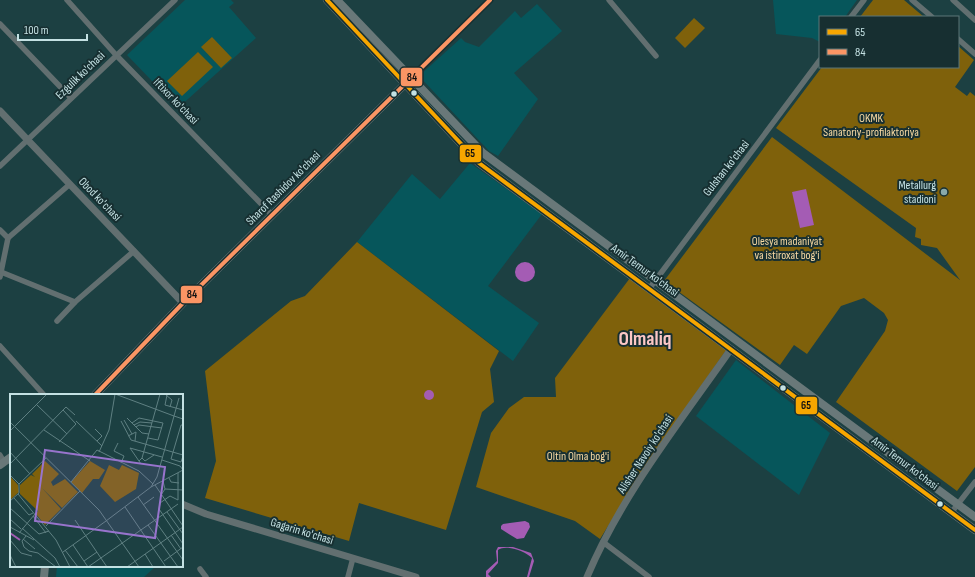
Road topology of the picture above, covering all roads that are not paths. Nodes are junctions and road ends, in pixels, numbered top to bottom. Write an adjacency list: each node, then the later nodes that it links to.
1 (67, 0): 16 (street, Iftixor ko'chasi)
2 (175, 0): 16 (street, Ezgulik ko'chasi)
3 (327, 0): 19 (main road, Amir Temur ko'chasi)
4 (337, 0): 19 (main road, Amir Temur ko'chasi)
5 (490, 0): 19 (street, Sharof Rashidov ko'chasi)
6 (610, 0): 17 (street)
7 (864, 0): 10 (street)
8 (912, 0): 11 (street)
9 (953, 0): 12 (street)
10 (853, 16)
11 (931, 16)
12 (975, 20)
13 (0, 24): 20 (street)
14 (959, 40): 15 (street)
15 (975, 54)
16 (116, 55): 20 (street, Ezgulik ko'chasi); 25 (street, Iftixor ko'chasi)
17 (656, 56)
18 (819, 61): 30 (street, Gulshan ko'chasi)
19 (408, 81): 25 (main road, Sharof Rashidov ko'chasi); 30 (main road, Amir Temur ko'chasi); 31 (main road, Amir Temur ko'chasi)
20 (71, 98): 22 (street, Ezgulik ko'chasi)
21 (0, 111): 22 (street, Obod ko'chasi)
22 (27, 140): 23 (street, Ezgulik ko'chasi); 24 (street, Obod ko'chasi)
23 (0, 166)
24 (70, 184): 27 (street); 28 (street, Obod ko'chasi)
25 (272, 215): 33 (main road, Sharof Rashidov ko'chasi)
26 (0, 230): 27 (street)
27 (8, 238): 29 (street)
28 (134, 251): 32 (street); 33 (street, Obod ko'chasi)
29 (1, 275): 32 (street)
30 (654, 281): 31 (street, Gulshan ko'chasi); 37 (main road, Amir Temur ko'chasi)
31 (649, 289): 36 (main road, Amir Temur ko'chasi)
32 (75, 302): 34 (street)
33 (183, 303): 40 (main road, Sharof Rashidov ko'chasi)
34 (57, 321)
35 (1, 349): 39 (street)
36 (731, 349): 38 (main road, Amir Temur ko'chasi); 49 (street, Alisher Navoiy ko'chasi)
37 (776, 370): 38 (main road); 41 (main road, Amir Temur ko'chasi)
38 (770, 378): 42 (main road, Amir Temur ko'chasi)
39 (43, 394)
40 (96, 394)
41 (846, 422): 42 (main road); 45 (main road, Amir Temur ko'chasi)
42 (842, 431): 46 (main road, Amir Temur ko'chasi)
43 (975, 482): 45 (street)
44 (183, 504): 50 (street, Gagarin ko'chasi)
45 (958, 504): 46 (street); 47 (main road, Amir Temur ko'chasi)
46 (951, 513): 48 (main road, Amir Temur ko'chasi)
47 (975, 517)
48 (975, 530)
49 (603, 542): 57 (street, Alisher Navoiy ko'chasi); 58 (street)
50 (353, 558): 55 (street); 56 (street, Gagarin ko'chasi)
51 (45, 567): 53 (main road)
52 (200, 570): 54 (street)
53 (44, 577)
54 (206, 577)
55 (348, 577)
56 (416, 577)
57 (587, 577)
58 (649, 577)

